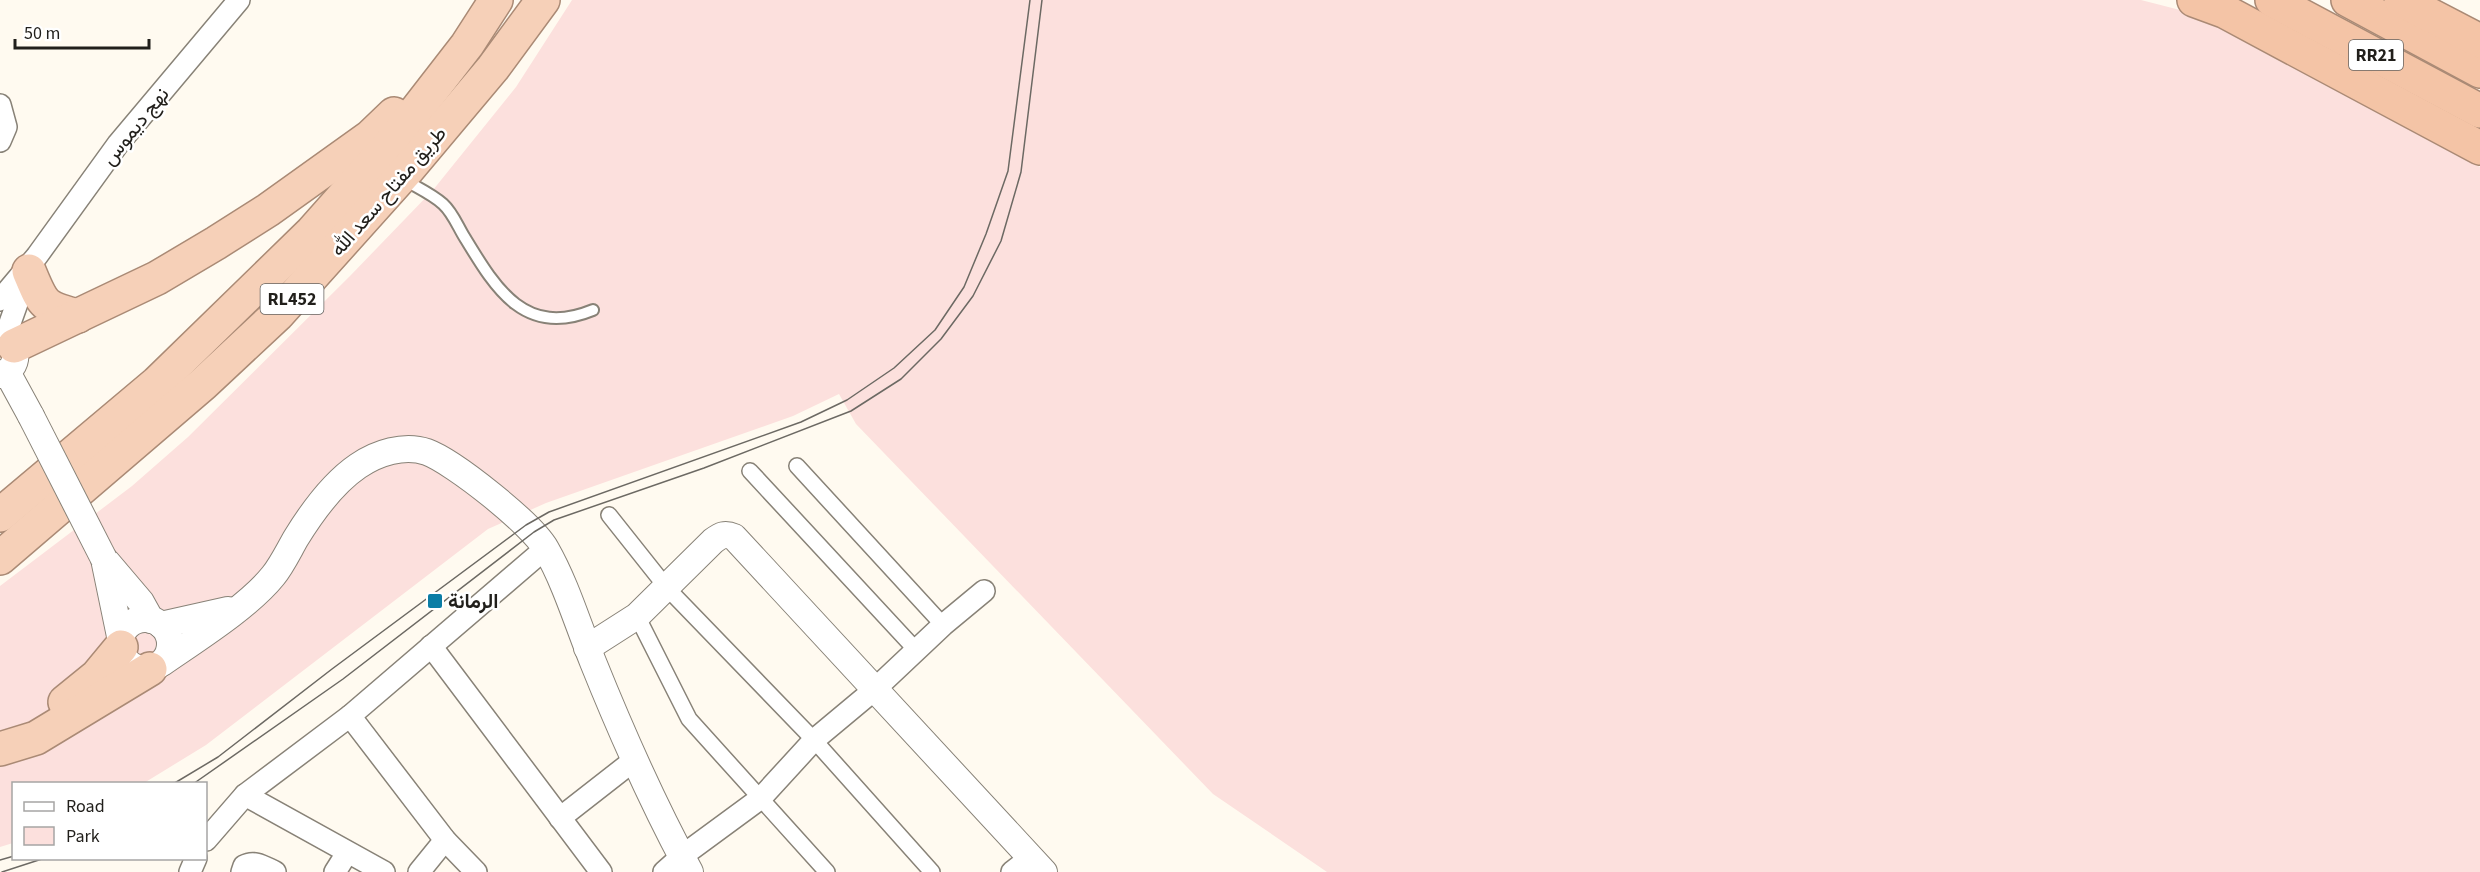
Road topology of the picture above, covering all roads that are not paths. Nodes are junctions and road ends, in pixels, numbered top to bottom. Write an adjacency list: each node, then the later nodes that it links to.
1 (239, 0): 16 (street, نهج ديموس)
2 (496, 0): 9 (highway, طريق مفتاح سعد الله / RL452)
3 (543, 0): 15 (highway, طريق مفتاح سعد الله / RL452)
4 (2194, 0): 14 (highway)
5 (2272, 0): 12 (highway, RR21)
6 (2348, 0): 10 (highway, RR21)
7 (2401, 0): 8 (highway)
8 (2480, 41)
9 (467, 45): 19 (highway); 23 (highway, طريق مفتاح سعد الله / RL452)
10 (2480, 71)
11 (0, 105): 13 (street)
12 (2480, 111)
13 (0, 141)
14 (2480, 148)
15 (401, 178): 18 (lane); 26 (highway, طريق مفتاح سعد الله / RL452)
16 (33, 263): 17 (street); 19 (highway); 20 (street)
17 (0, 300)
18 (593, 310)
19 (78, 316): 20 (highway)
20 (5, 353): 27 (street, bridge)
21 (797, 466): 33 (street)
22 (750, 471): 37 (street)
23 (0, 515)
24 (609, 515): 28 (street)
25 (546, 548): 30 (street); 35 (street); 36 (street)
26 (6, 555)
27 (105, 559): 32 (street); 34 (street)
28 (668, 588): 31 (street); 39 (street); 42 (street)
29 (984, 591): 33 (street)
30 (239, 607): 32 (street); 38 (street)
31 (637, 616): 36 (street); 46 (street)
32 (156, 622): 34 (street); 38 (street)
33 (943, 625): 37 (street)
34 (121, 644): 38 (street); 41 (highway)
35 (431, 646): 40 (street); 47 (street)
36 (587, 648): 44 (street)
37 (916, 650): 39 (street)
38 (156, 666): 43 (highway)
39 (874, 690): 42 (street); 52 (street)
40 (350, 716): 45 (street); 49 (street)
41 (0, 726)
42 (814, 740): 46 (street); 61 (street)
43 (0, 749)
44 (633, 761): 47 (street); 51 (street)
45 (244, 795): 48 (street); 50 (street)
46 (762, 798): 51 (street); 60 (street)
47 (560, 818): 59 (street)
48 (207, 839)
49 (445, 840): 57 (street); 58 (street)
50 (347, 853): 55 (street); 56 (street)
51 (679, 867)
52 (1029, 867)
53 (242, 872): 54 (street)
54 (276, 872)
55 (335, 872)
56 (384, 872)
57 (419, 872)
58 (476, 872)
59 (601, 872)
60 (827, 872)
61 (932, 872)

